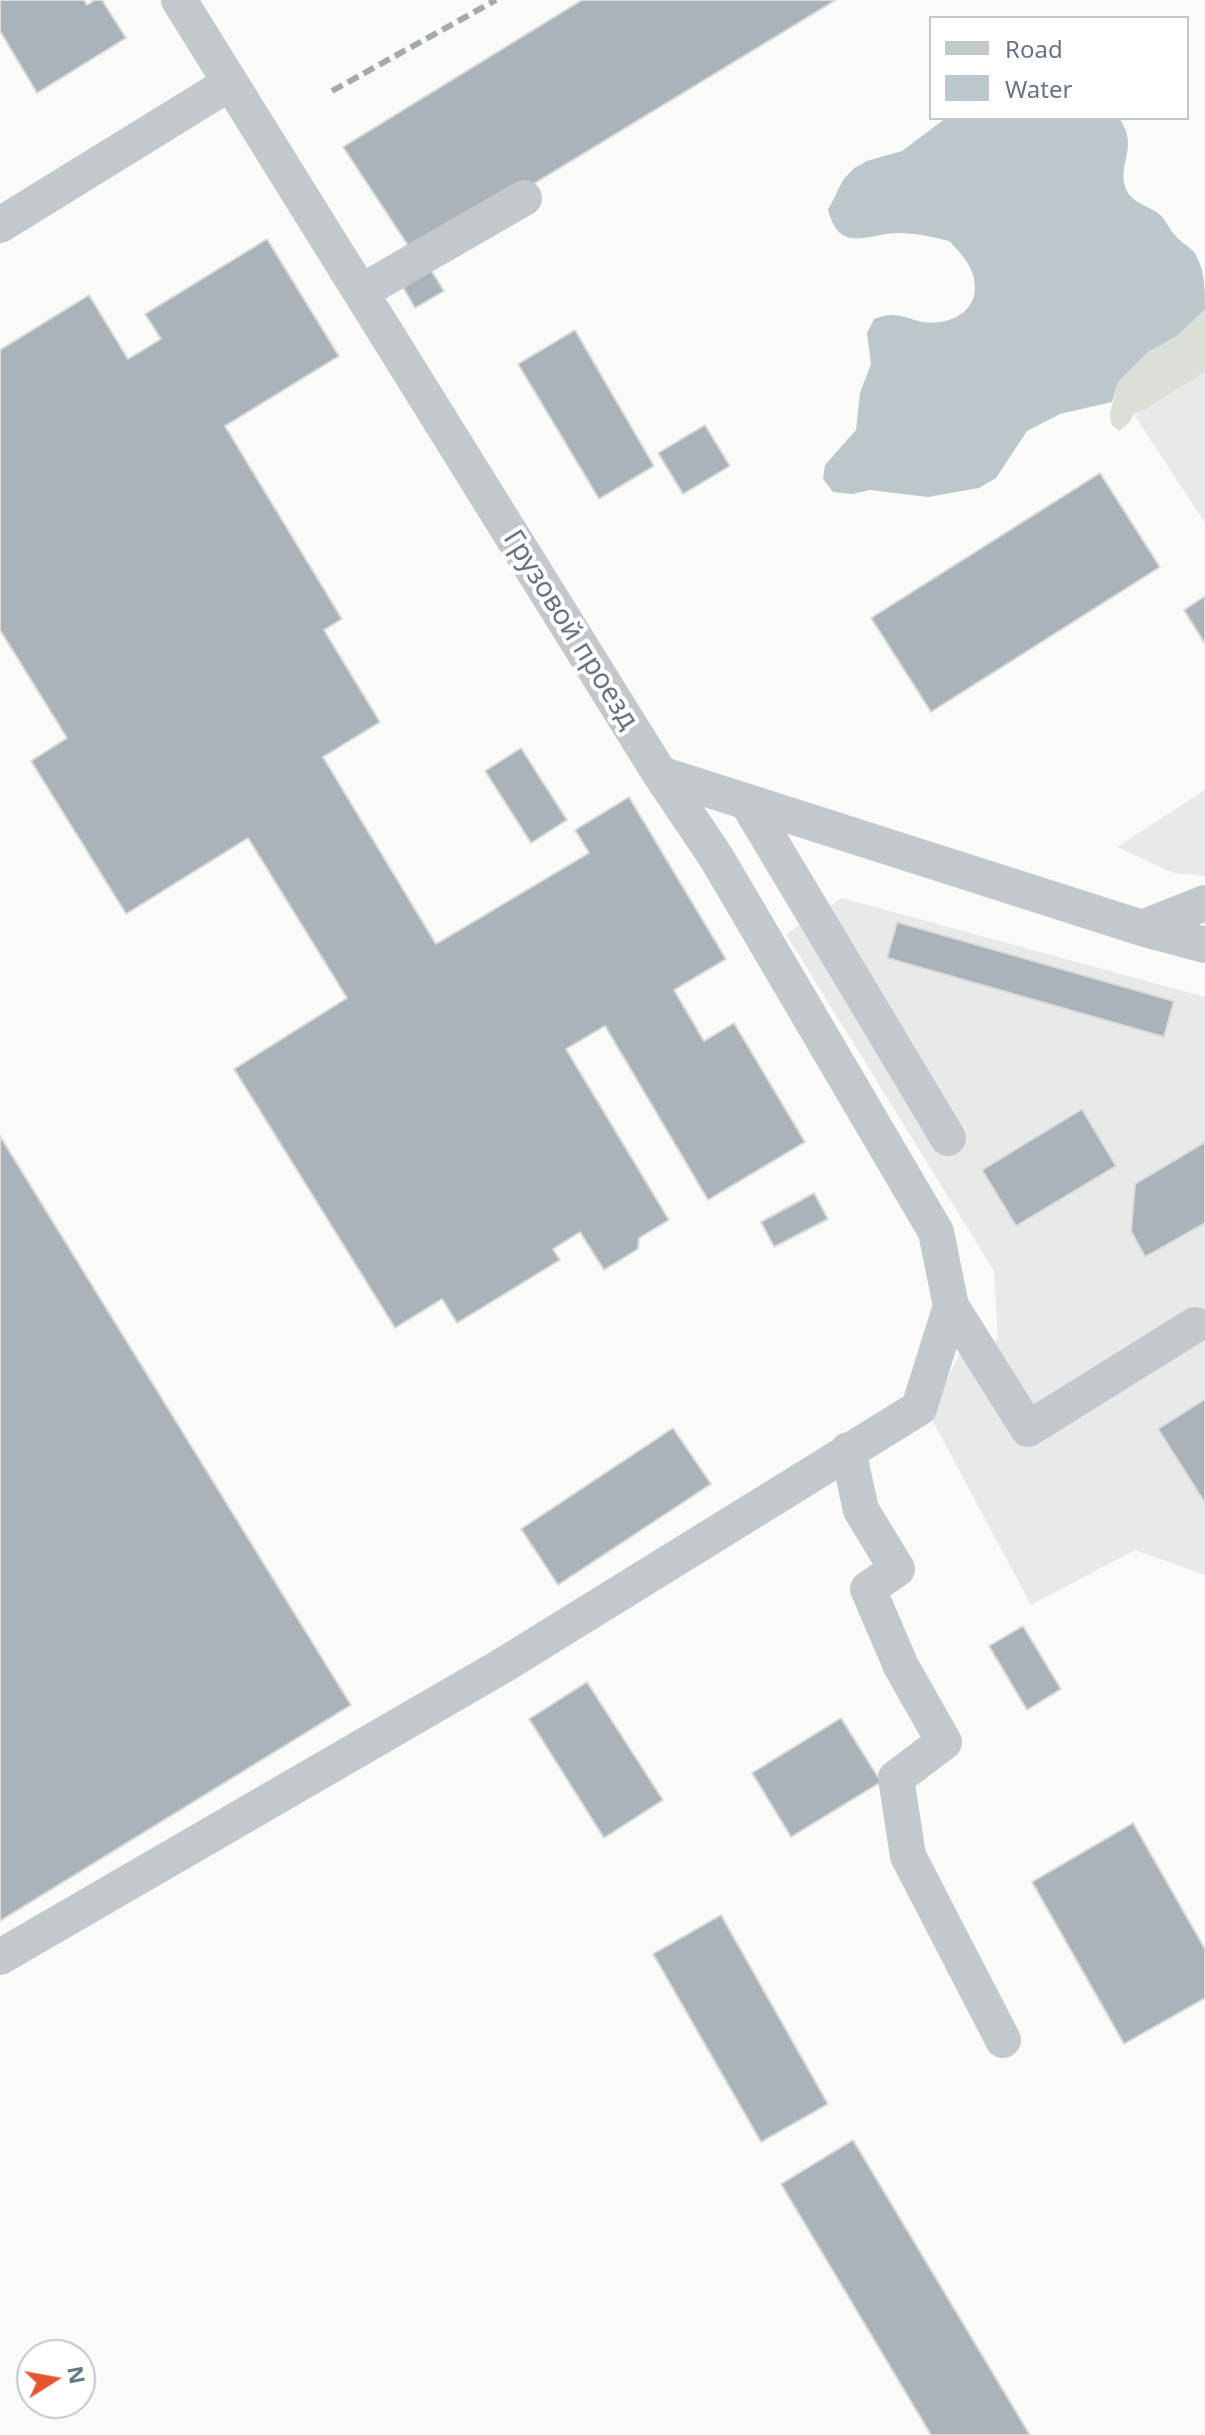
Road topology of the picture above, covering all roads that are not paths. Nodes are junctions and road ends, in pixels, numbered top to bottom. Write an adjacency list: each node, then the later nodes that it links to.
1 (179, 0): 2 (street, Грузовой проезд)
2 (230, 83): 4 (street); 5 (street, Грузовой проезд)
3 (524, 198): 5 (street)
4 (0, 225)
5 (361, 292): 6 (street, Грузовой проезд)
6 (660, 774): 7 (street); 12 (street, Грузовой проезд)
7 (747, 802): 9 (street); 11 (street)
8 (1205, 903): 9 (street)
9 (1142, 928): 10 (street)
10 (1205, 945)
11 (948, 1138)
12 (951, 1306): 13 (street); 14 (street)
13 (1195, 1325)
14 (848, 1450): 15 (street); 16 (street)
15 (0, 1957)
16 (1003, 2040)

